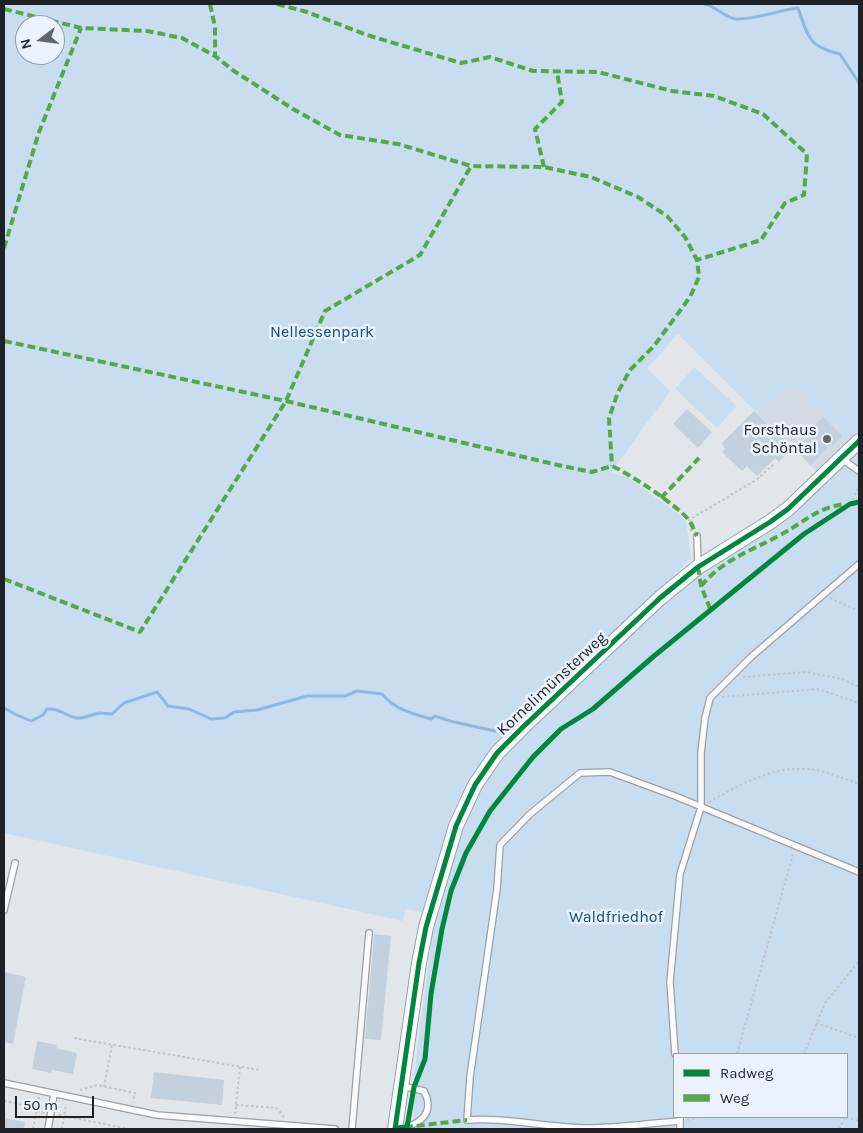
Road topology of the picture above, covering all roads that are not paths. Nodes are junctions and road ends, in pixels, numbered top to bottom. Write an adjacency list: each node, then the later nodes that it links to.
1 (859, 441): 2 (street, Kornelimünsterweg)
2 (842, 458): 3 (lane); 6 (street, Kornelimünsterweg)
3 (859, 471)
4 (694, 535): 6 (lane)
5 (859, 564): 7 (lane)
6 (698, 567): 14 (street, Kornelimünsterweg)
7 (701, 806): 9 (lane); 12 (lane); 16 (lane)
8 (15, 863): 10 (lane)
9 (859, 872)
10 (4, 910)
11 (369, 933): 21 (lane)
12 (675, 1053)
13 (4, 1083): 15 (lane)
14 (408, 1086): 18 (street, Kornelimünsterweg); 18 (lane)
15 (54, 1094): 17 (lane); 19 (lane)
16 (680, 1119): 22 (lane)
17 (258, 1127): 20 (lane)
18 (399, 1128)
19 (48, 1129)
20 (336, 1129)
21 (352, 1129)
22 (680, 1129)

